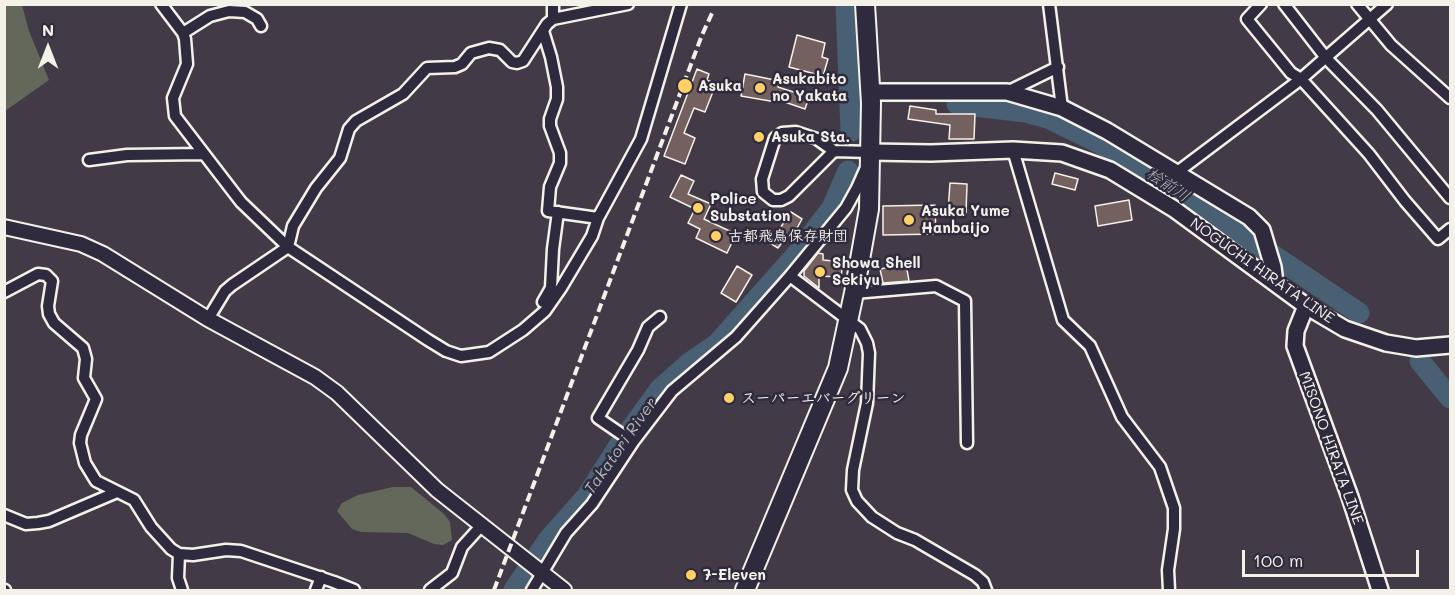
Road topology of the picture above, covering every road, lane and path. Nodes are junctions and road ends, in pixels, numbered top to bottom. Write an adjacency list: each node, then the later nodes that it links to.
1 (161, 4): 15 (street)
2 (553, 4): 11 (street)
3 (628, 4): 11 (street)
4 (681, 4): 31 (street)
5 (865, 4): 19 (highway)
6 (1049, 4): 17 (street)
7 (1261, 4): 18 (street)
8 (1284, 4): 16 (street)
9 (1357, 4): 12 (street)
10 (1388, 4): 12 (street)
11 (553, 19): 14 (street)
12 (1370, 21): 16 (street); 21 (street)
13 (261, 26): 15 (street)
14 (543, 31): 30 (street); 34 (street)
15 (183, 33): 26 (street)
16 (1326, 58): 18 (street); 29 (street)
17 (1058, 67): 20 (street); 22 (street)
18 (1301, 79): 28 (street); 33 (street)
19 (870, 92): 20 (main road); 25 (highway)
20 (1007, 92): 22 (main road)
21 (1450, 98)
22 (1062, 108): 28 (main road)
23 (1013, 150): 25 (main road, NOGUCHI HIRATA LINE); 36 (main road, NOGUCHI HIRATA LINE); 61 (street)
24 (834, 151): 24 (street); 25 (street)
25 (870, 152): 35 (street); 38 (highway)
26 (203, 154): 27 (street); 34 (street)
27 (89, 160)
28 (1176, 172): 36 (main road)
29 (1450, 198)
30 (558, 212): 31 (street); 40 (street)
31 (598, 218): 40 (street)
32 (4, 227): 42 (street)
33 (1450, 229)
34 (288, 247): 40 (street); 42 (street)
35 (790, 276): 43 (street); 45 (street)
36 (1275, 283): 39 (main road, NOGUCHI HIRATA LINE)
37 (4, 292): 47 (street)
38 (854, 293): 43 (highway); 46 (street)
39 (1306, 306): 44 (main road, NOGUCHI HIRATA LINE); 62 (main road, MISONO HIRATA LINE)
40 (545, 310)
41 (660, 317): 45 (street)
42 (208, 319): 49 (street)
43 (848, 320): 59 (highway); 60 (street)
44 (1450, 345)
45 (628, 439): 51 (street)
46 (967, 443)
47 (117, 492): 48 (street); 50 (street)
48 (4, 515)
49 (481, 526): 51 (street); 56 (street)
50 (179, 554): 52 (street); 53 (street)
51 (536, 567): 57 (street); 58 (street)
52 (321, 577): 54 (street); 55 (street)
53 (182, 591)
54 (316, 591)
55 (354, 591)
56 (430, 591)
57 (532, 591)
58 (564, 591)
59 (745, 591)
60 (986, 591)
61 (1169, 591)
62 (1380, 591)

